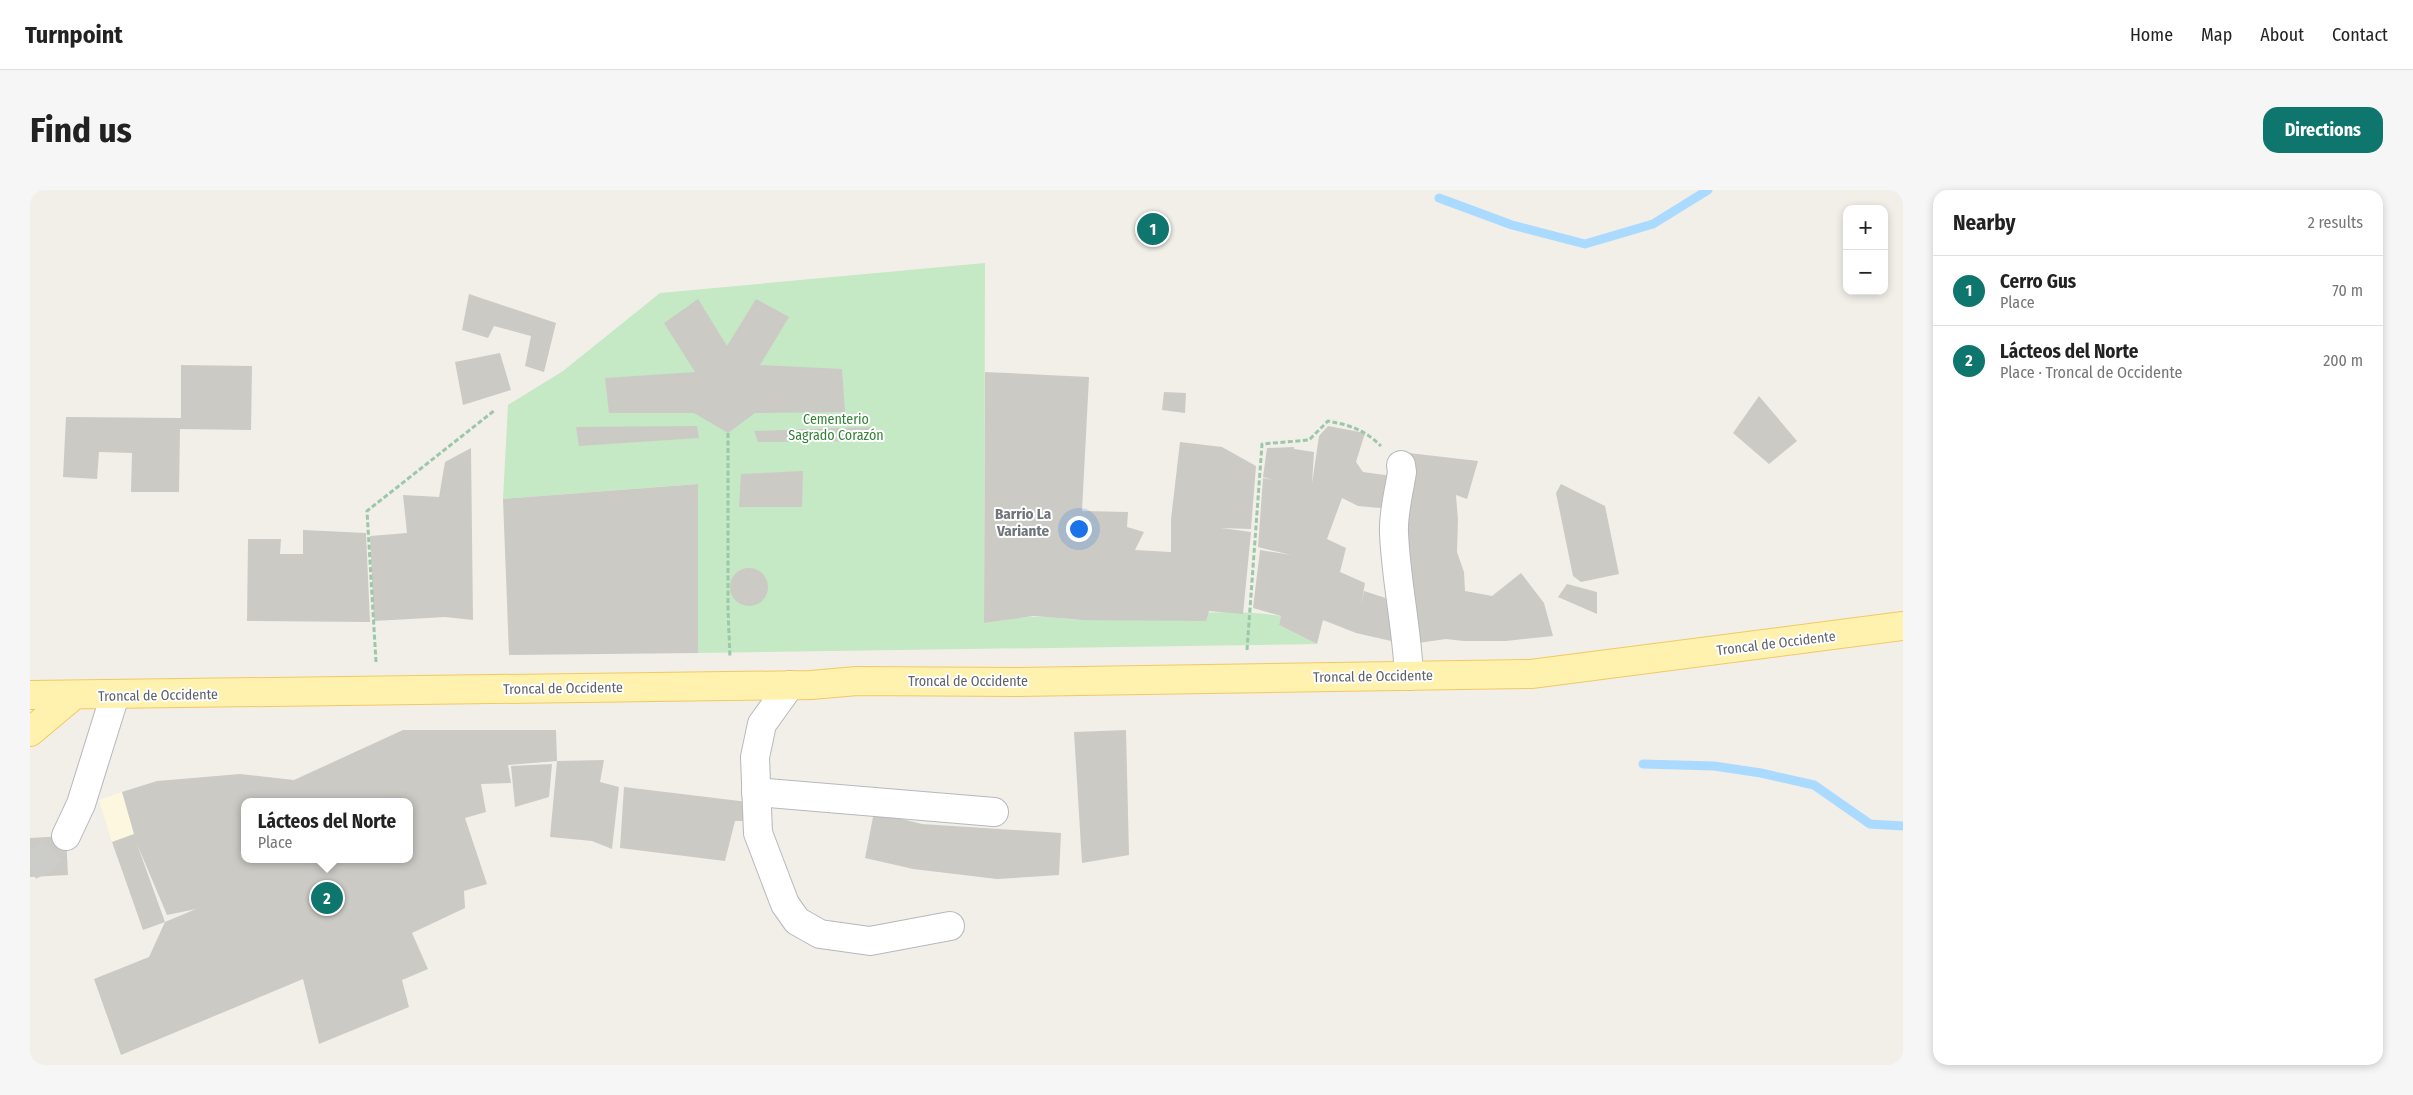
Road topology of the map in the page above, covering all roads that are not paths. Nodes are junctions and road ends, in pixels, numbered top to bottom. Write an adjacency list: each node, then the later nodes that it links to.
1 (1401, 465): 3 (lane)
2 (1903, 626): 3 (main road, Troncal de Occidente)
3 (1409, 676): 4 (main road, Troncal de Occidente)
4 (790, 685): 6 (main road, Troncal de Occidente); 9 (lane)
5 (30, 695): 7 (main road, Troncal de Occidente)
6 (115, 695): 7 (main road, Troncal de Occidente); 11 (lane)
7 (73, 696): 8 (main road)
8 (30, 732)
9 (756, 792): 10 (lane); 12 (lane)
10 (994, 812)
11 (66, 836)
12 (950, 926)

